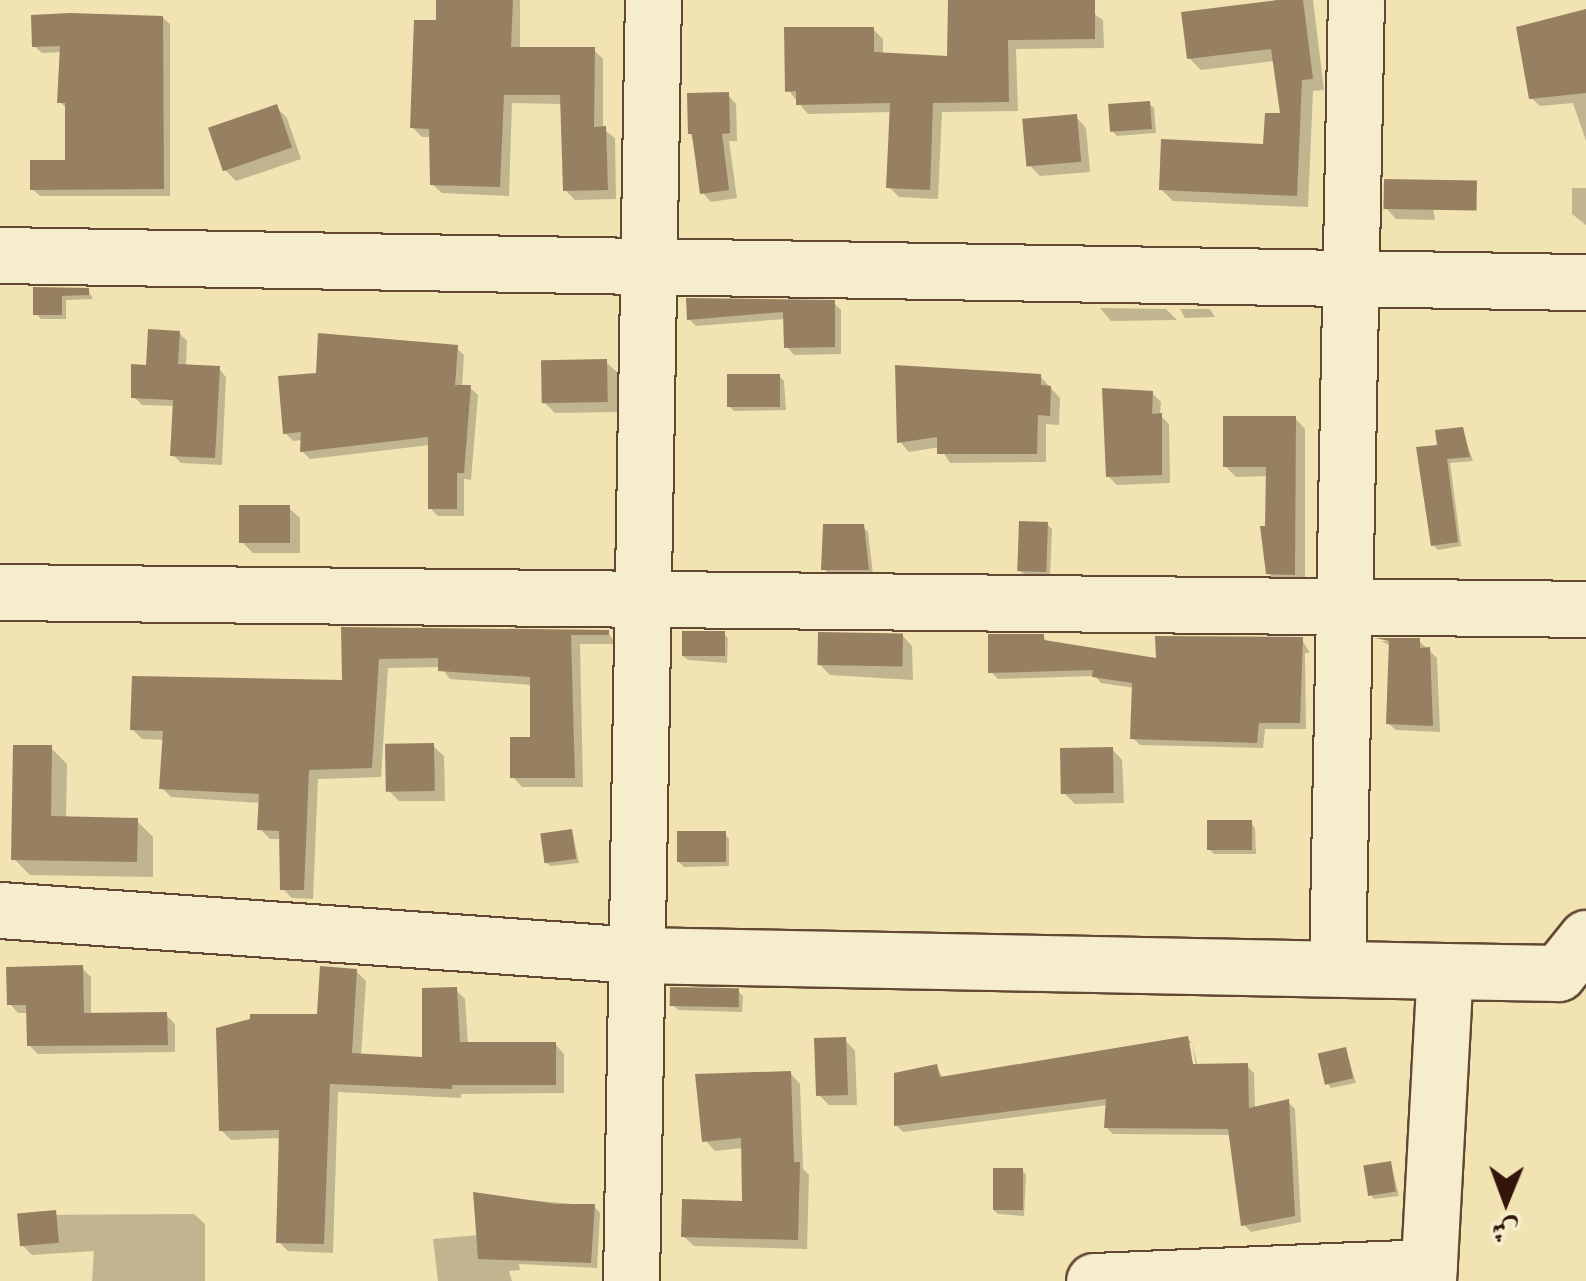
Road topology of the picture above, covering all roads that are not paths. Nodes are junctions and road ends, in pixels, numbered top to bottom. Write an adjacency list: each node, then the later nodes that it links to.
1 (653, 0): 4 (street)
2 (1356, 0): 5 (street)
3 (0, 255): 4 (street)
4 (648, 263): 5 (street); 8 (street)
5 (1351, 278): 6 (street); 9 (street)
6 (1586, 282)
7 (0, 592): 8 (street)
8 (642, 598): 9 (street); 13 (street)
9 (1344, 608): 10 (street); 14 (street)
10 (1586, 609)
11 (0, 910): 13 (street)
12 (1586, 938): 15 (street)
13 (636, 955): 14 (street); 17 (street)
14 (1337, 968): 15 (street)
15 (1445, 971): 16 (street)
16 (1429, 1274): 18 (street)
17 (630, 1281)
18 (1094, 1281)

